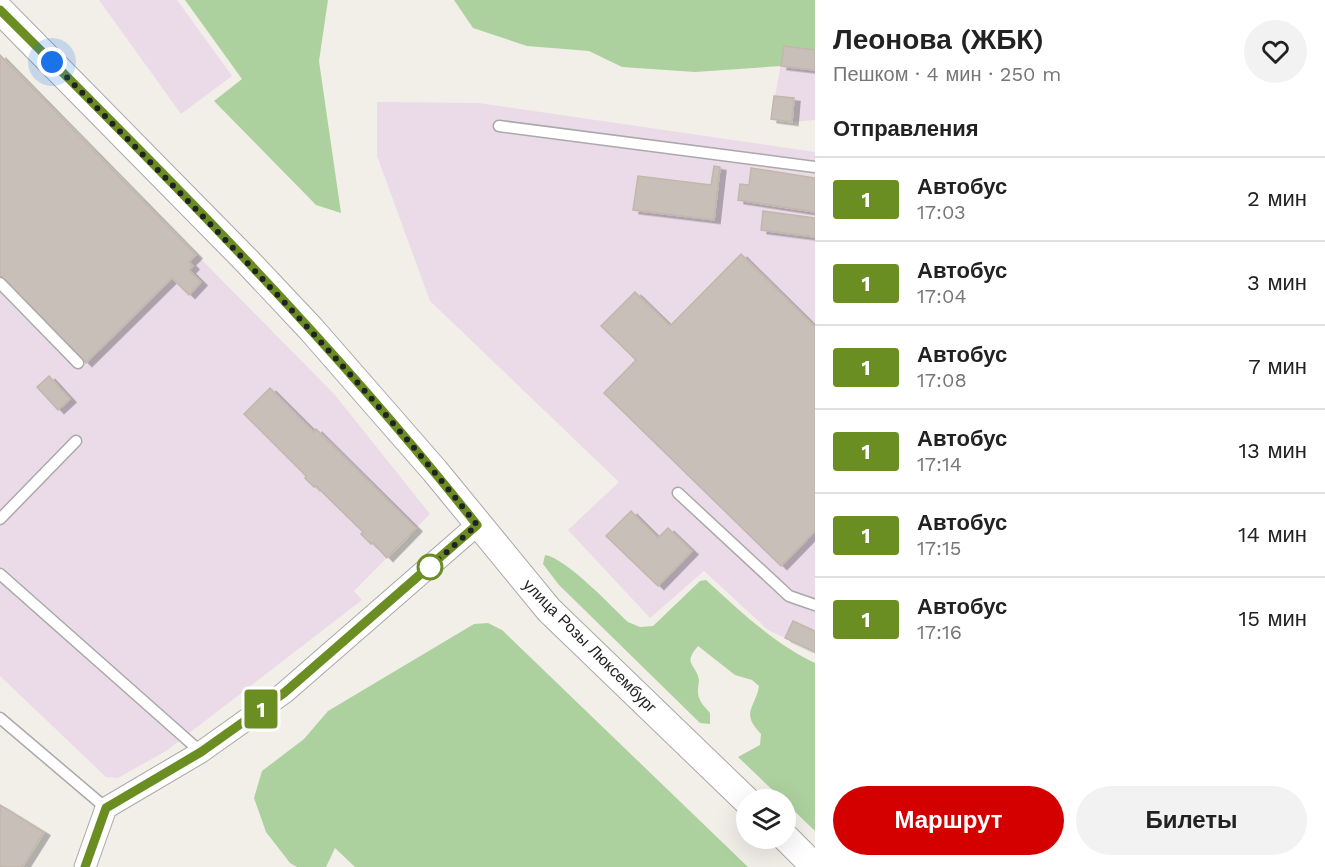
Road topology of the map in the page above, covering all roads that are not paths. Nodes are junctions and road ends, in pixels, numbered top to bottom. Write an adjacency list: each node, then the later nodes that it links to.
1 (0, 10): 9 (street, улица Розы Люксембург)
2 (499, 126): 3 (lane)
3 (815, 167)
4 (0, 283): 5 (lane)
5 (78, 363)
6 (76, 441): 8 (lane)
7 (678, 493): 11 (lane)
8 (0, 519)
9 (477, 525): 13 (street); 14 (street, улица Розы Люксембург)
10 (0, 574): 13 (lane)
11 (815, 605)
12 (0, 718): 15 (lane)
13 (201, 752): 15 (street)
14 (736, 790)
15 (106, 808): 17 (street)
16 (796, 848): 18 (street)
17 (86, 867)
18 (815, 867)

